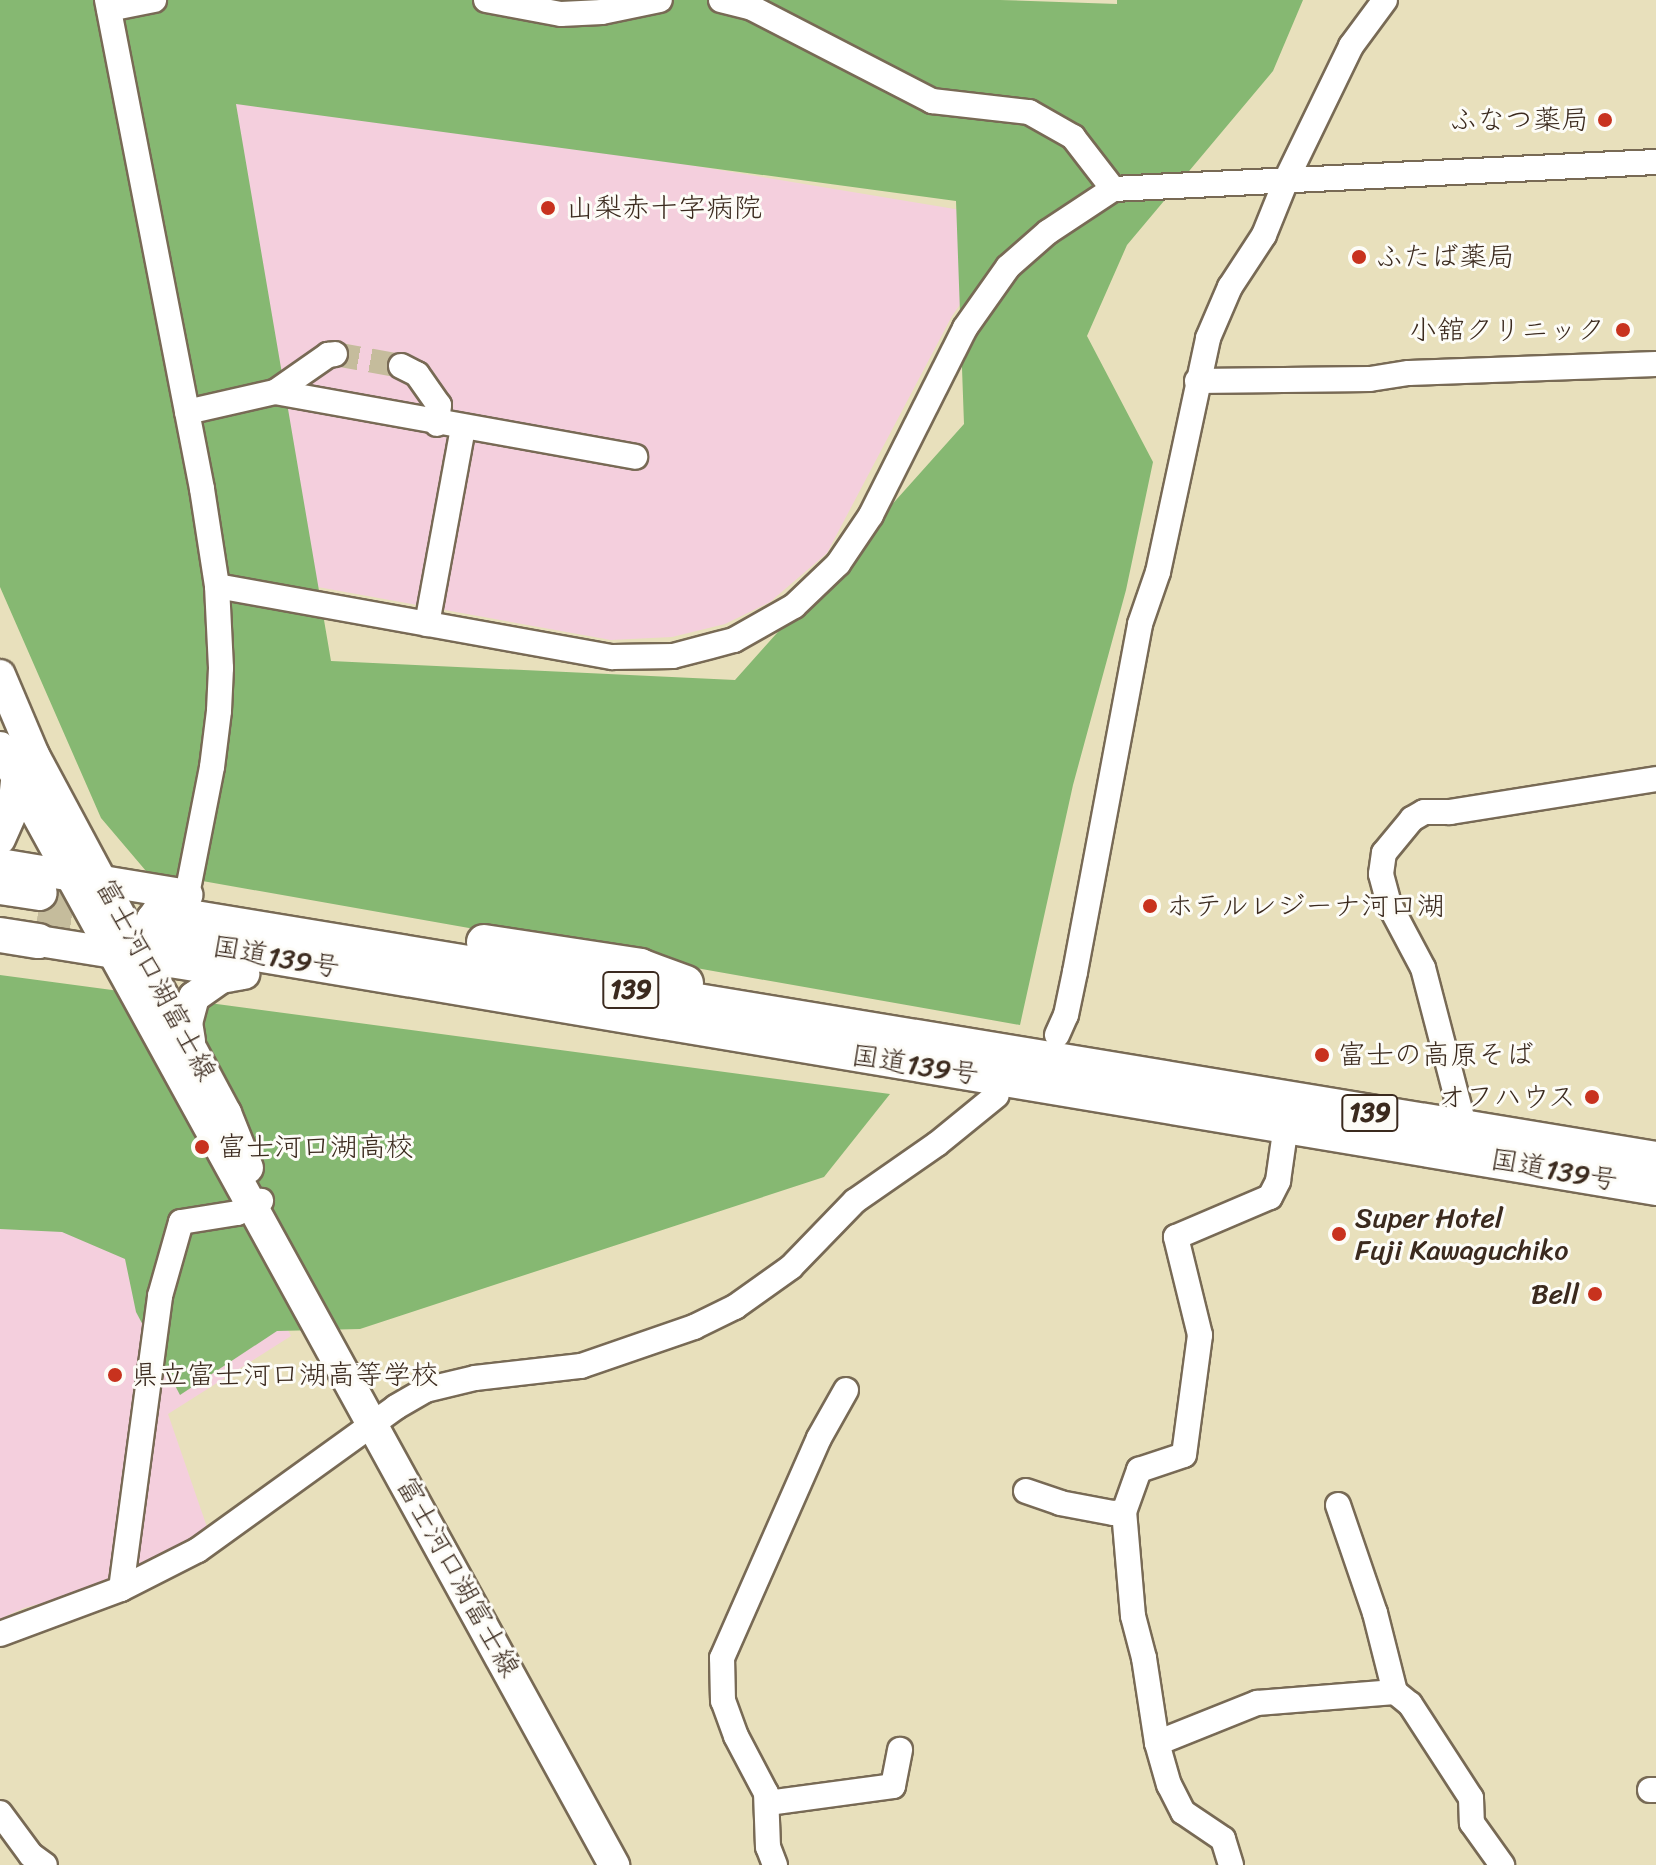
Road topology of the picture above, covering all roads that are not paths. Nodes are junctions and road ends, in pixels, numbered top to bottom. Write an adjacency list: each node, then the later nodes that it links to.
1 (154, 0): 6 (street)
2 (486, 0): 3 (street)
3 (660, 0)
4 (721, 0): 9 (street)
5 (1385, 0): 8 (street)
6 (108, 4): 15 (street)
7 (1656, 162): 8 (street)
8 (1287, 178): 9 (street); 13 (street)
9 (1113, 189): 20 (street)
10 (335, 354): 14 (street)
11 (1656, 364): 13 (street)
12 (401, 366): 16 (street)
13 (1197, 381): 39 (street)
14 (275, 392): 15 (street); 16 (street)
15 (187, 412): 19 (street)
16 (437, 424): 17 (street)
17 (463, 428): 18 (street); 20 (street)
18 (635, 457)
19 (217, 586): 20 (street); 32 (street)
20 (427, 624)
21 (0, 675): 27 (main road, 富士河口湖富士線)
22 (0, 747): 24 (main road, 富士河口湖富士線)
23 (1656, 779): 43 (street)
24 (16, 780): 25 (main road); 29 (main road, 富士河口湖富士線)
25 (0, 839)
26 (0, 864): 29 (main road)
27 (104, 882): 29 (main road); 30 (main road); 32 (main road); 33 (main road, 富士河口湖富士線)
28 (0, 887): 29 (highway)
29 (46, 907): 30 (main road, 富士河口湖富士線); 30 (main road); 31 (highway); 34 (highway); 35 (main road)
30 (86, 908): 35 (main road, 富士河口湖富士線)
31 (0, 913)
32 (179, 917): 33 (main road); 36 (main road); 38 (highway, 国道139号 / 139); 38 (highway)
33 (124, 920): 35 (main road); 36 (main road, 富士河口湖富士線)
34 (0, 935)
35 (110, 953): 36 (main road); 46 (main road, 富士河口湖富士線)
36 (143, 957): 37 (main road); 40 (main road, 富士河口湖富士線)
37 (244, 974): 38 (highway); 40 (main road)
38 (761, 1026): 42 (highway, 国道139号 / 139); 43 (highway, 国道139号 / 139)
39 (1057, 1035)
40 (190, 1044): 46 (main road, 富士河口湖富士線)
41 (997, 1095): 48 (street)
42 (1286, 1125): 45 (highway, 国道139号 / 139); 51 (street)
43 (1465, 1129): 44 (highway, 国道139号 / 139)
44 (1656, 1159)
45 (1656, 1188)
46 (256, 1203): 48 (main road, 富士河口湖富士線); 52 (street)
47 (846, 1390): 57 (street)
48 (373, 1424): 52 (street); 60 (main road, 富士河口湖富士線)
49 (1026, 1491): 51 (street)
50 (1338, 1505): 54 (street)
51 (1124, 1512): 55 (street)
52 (121, 1589): 53 (street)
53 (0, 1634)
54 (1395, 1692): 55 (street); 63 (street)
55 (1157, 1743): 62 (street)
56 (900, 1750): 57 (street)
57 (768, 1803): 61 (street)
58 (0, 1813): 59 (street)
59 (45, 1865)
60 (614, 1865)
61 (775, 1865)
62 (1231, 1865)
63 (1502, 1865)

